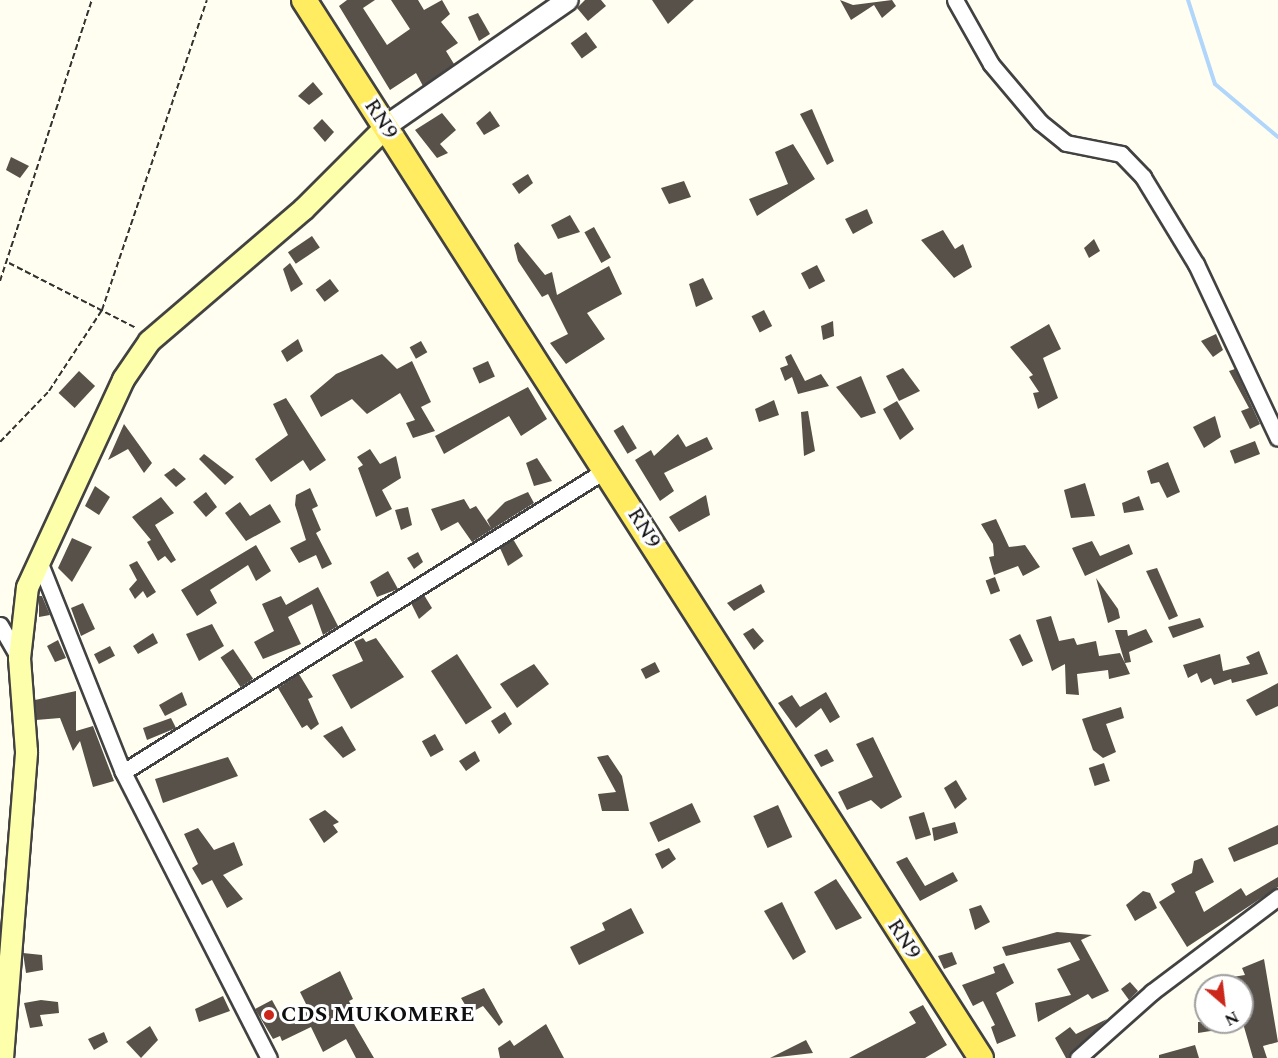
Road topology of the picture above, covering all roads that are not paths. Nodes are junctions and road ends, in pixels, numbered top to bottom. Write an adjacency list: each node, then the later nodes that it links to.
1 (304, 0): 4 (main road, RN9)
2 (568, 0): 4 (street)
3 (955, 0): 5 (street)
4 (386, 126): 6 (main road, RN9); 7 (main road)
5 (1278, 438)
6 (607, 470): 10 (street); 14 (main road, RN9)
7 (39, 561): 9 (main road); 10 (street)
8 (0, 625): 9 (street)
9 (19, 658): 12 (main road)
10 (123, 772): 13 (street)
11 (1278, 897): 15 (street)
12 (2, 1058)
13 (270, 1058)
14 (981, 1058)
15 (1078, 1058)

